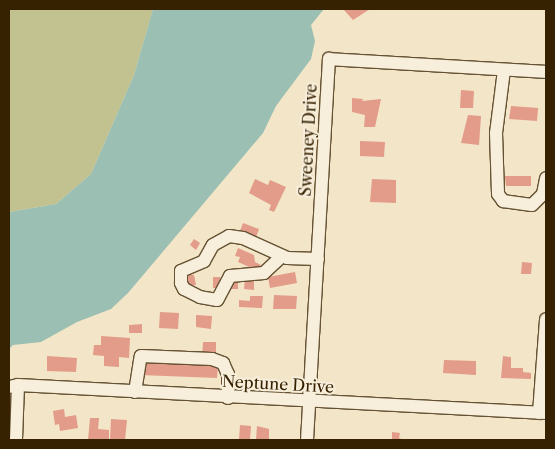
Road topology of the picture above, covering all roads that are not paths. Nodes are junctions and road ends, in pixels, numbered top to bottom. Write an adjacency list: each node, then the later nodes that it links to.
1 (504, 70): 2 (street, Sweeney Drive); 3 (street); 5 (street, Sweeney Drive)
2 (546, 72)
3 (546, 178)
4 (282, 256): 4 (street); 5 (street)
5 (318, 259): 10 (street, Sweeney Drive)
6 (546, 319): 11 (street)
7 (13, 386): 8 (street, Neptune Drive); 12 (street)
8 (135, 392): 9 (street, Neptune Drive); 9 (street)
9 (228, 398): 10 (street, Neptune Drive)
10 (310, 402): 11 (street, Neptune Drive); 13 (street, Sweeney Drive)
11 (543, 413)
12 (16, 440)
13 (306, 440)

